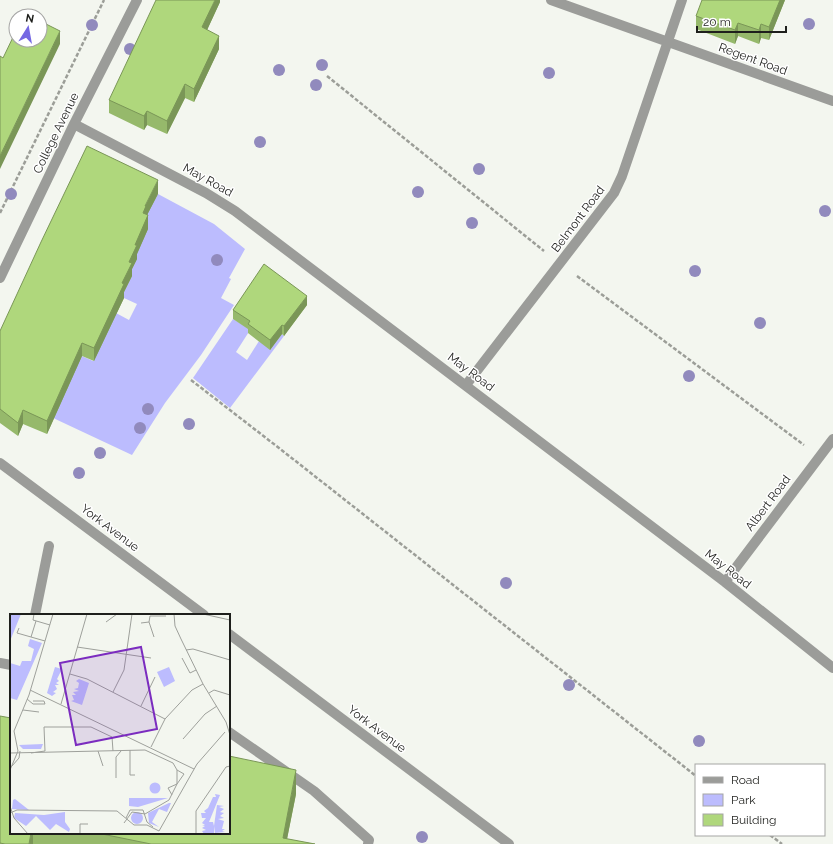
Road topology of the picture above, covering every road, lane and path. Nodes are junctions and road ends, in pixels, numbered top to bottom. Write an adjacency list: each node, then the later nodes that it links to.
1 (104, 0): 9 (path)
2 (137, 0): 8 (street, College Avenue)
3 (551, 0): 5 (street, Regent Road)
4 (682, 0): 5 (street, Belmont Road)
5 (668, 42): 7 (street, Regent Road); 10 (street, Belmont Road)
6 (327, 76): 10 (path)
7 (833, 101)
8 (74, 124): 11 (street, College Avenue); 13 (street, May Road)
9 (0, 213)
10 (560, 264): 13 (street, Belmont Road); 15 (path)
11 (0, 278)
12 (191, 380): 26 (path)
13 (466, 385): 18 (street, May Road)
14 (833, 439): 15 (street, Albert Road)
15 (819, 457): 18 (street, Albert Road)
16 (0, 463): 20 (street, York Avenue)
17 (49, 546): 19 (street)
18 (725, 582): 24 (street, May Road)
19 (35, 614)
20 (203, 614)
21 (230, 635): 29 (street, York Avenue)
22 (0, 663): 23 (street)
23 (10, 665)
24 (833, 668)
25 (230, 733): 28 (street)
26 (695, 775)
27 (771, 836): 30 (path)
28 (368, 844)
29 (510, 844)
30 (782, 844)

